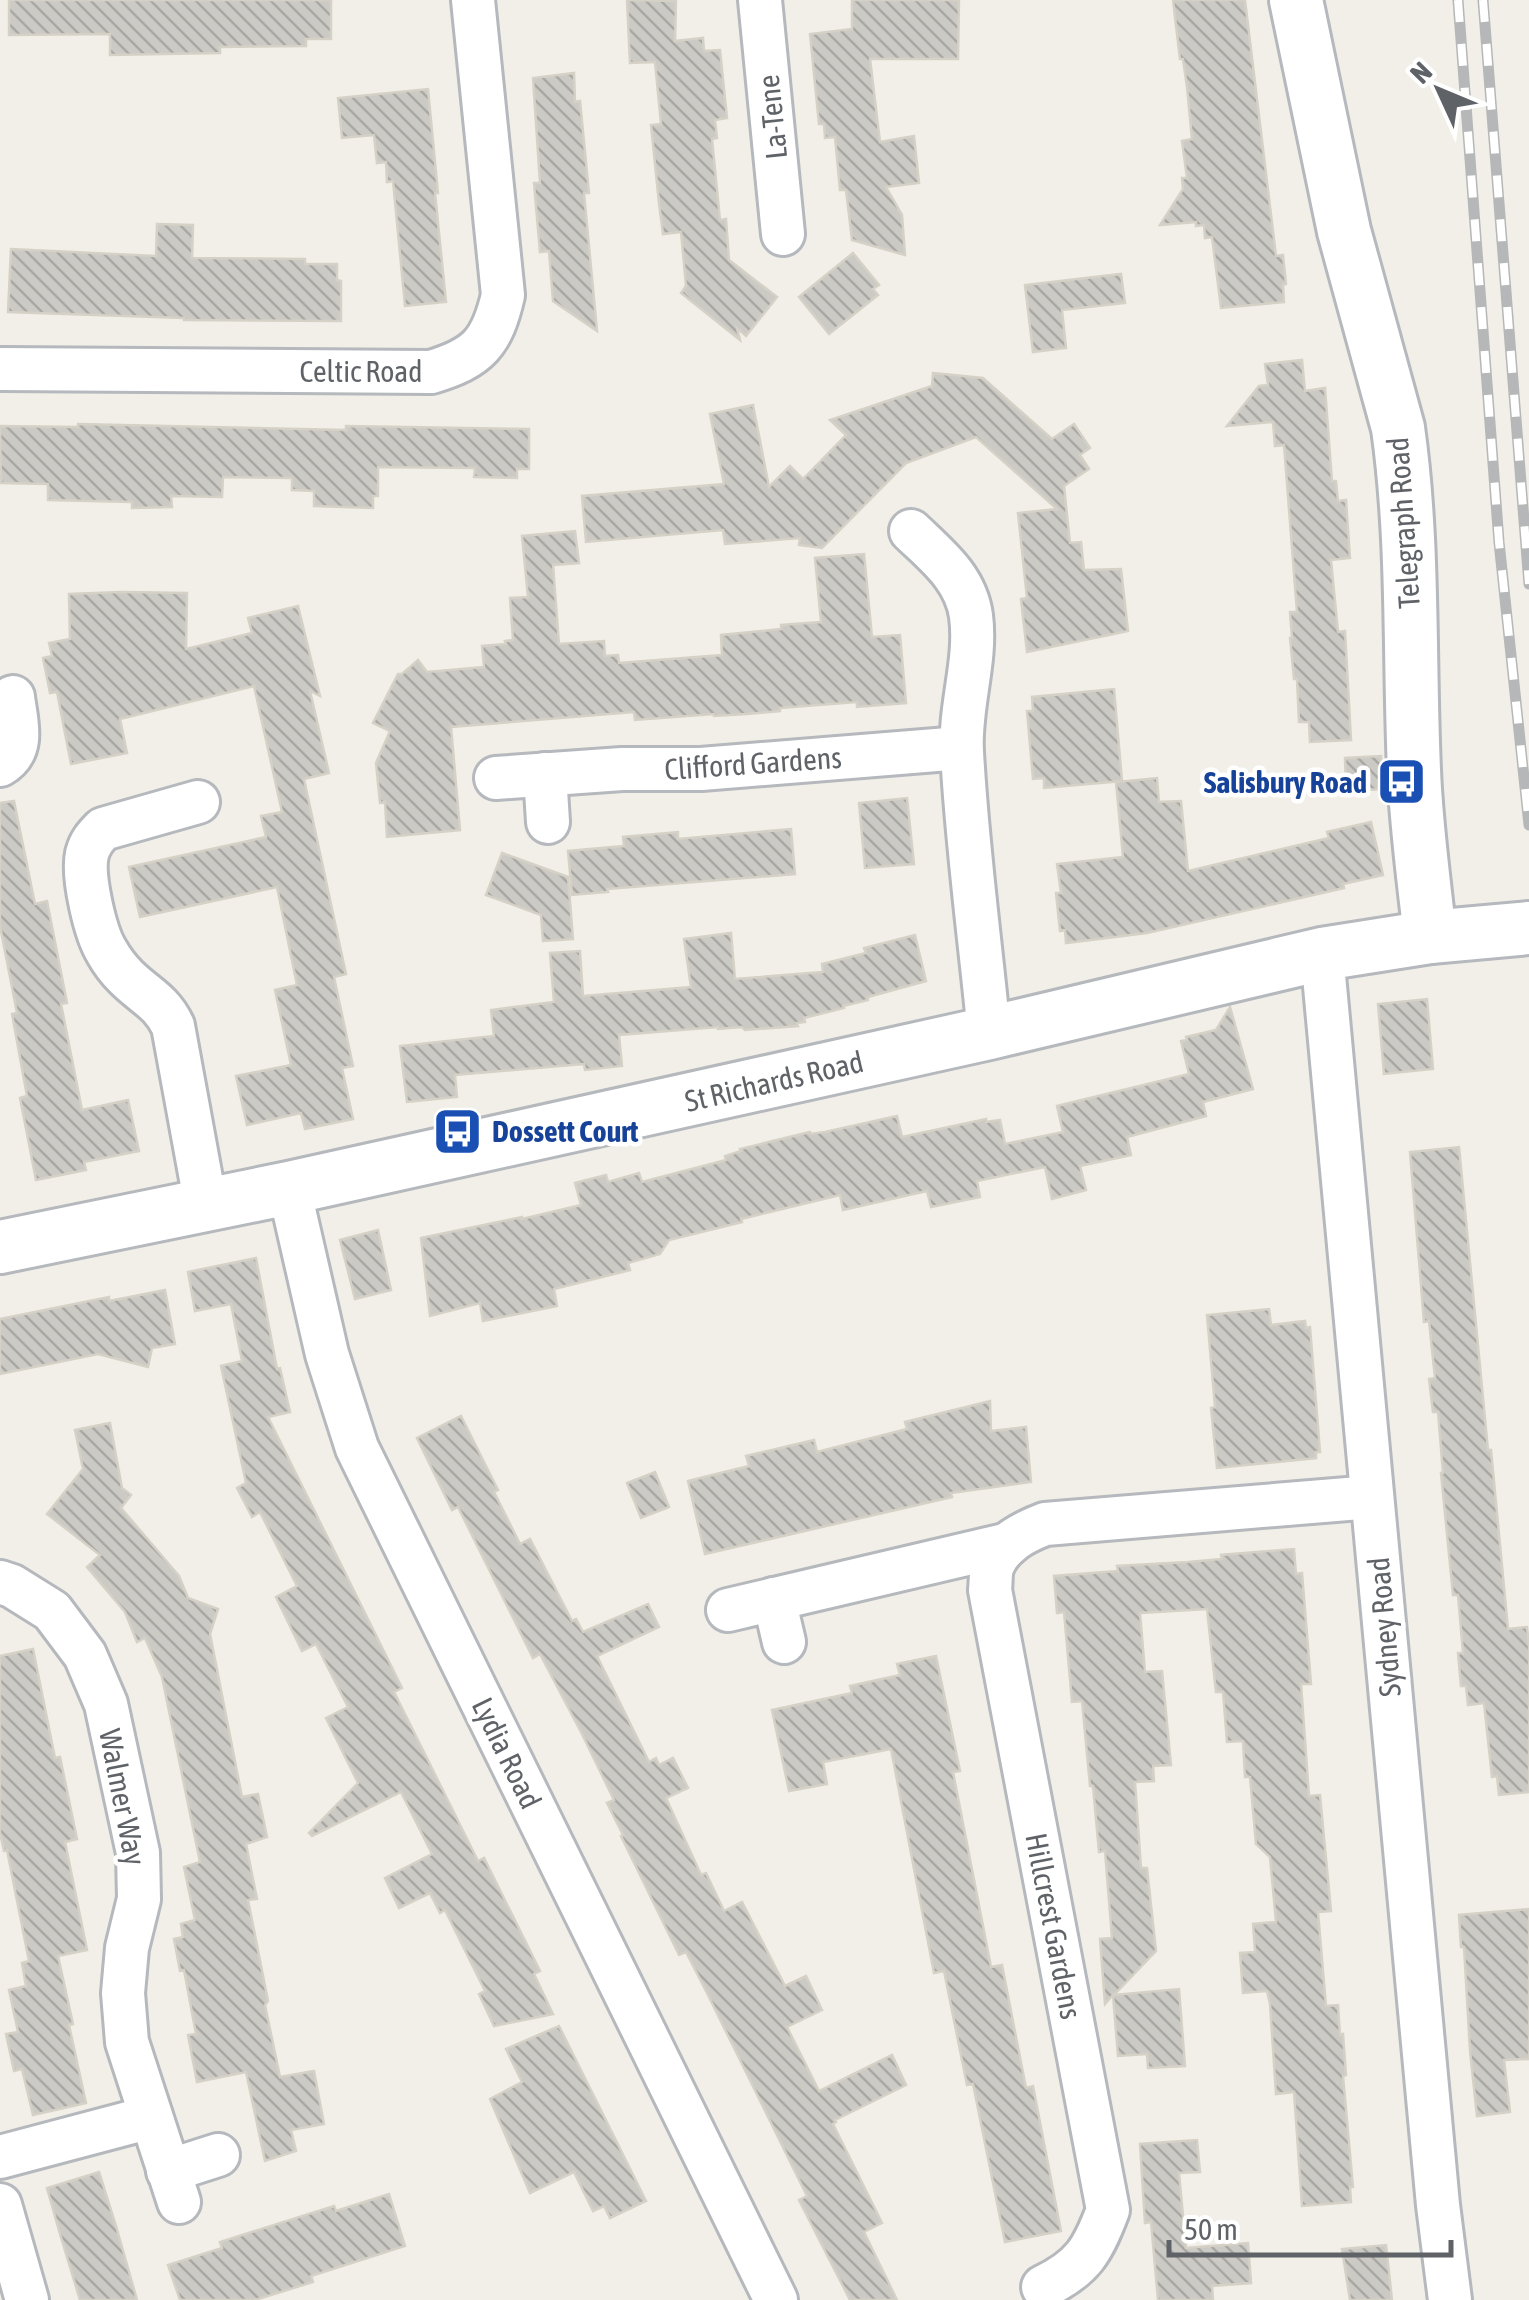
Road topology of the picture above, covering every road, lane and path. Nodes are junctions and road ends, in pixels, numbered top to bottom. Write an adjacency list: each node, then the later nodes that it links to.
1 (473, 0): 5 (street, Celtic Road)
2 (760, 0): 4 (street, La-Tene)
3 (1296, 0): 15 (street, Telegraph Road)
4 (783, 234)
5 (0, 369)
6 (910, 531): 8 (street)
7 (13, 697): 9 (street)
8 (961, 748): 10 (street, Clifford Gardens); 17 (street)
9 (0, 765)
10 (545, 774): 11 (street, Clifford Gardens); 13 (street)
11 (496, 778)
12 (198, 802): 19 (street)
13 (548, 822)
14 (1529, 928): 15 (street, St Richards Road)
15 (1446, 935): 16 (street, St Richards Road)
16 (1322, 954): 17 (street, St Richards Road); 21 (street, Sydney Road)
17 (989, 1033): 18 (street, St Richards Road)
18 (289, 1188): 19 (street, St Richards Road); 33 (street, Lydia Road)
19 (206, 1206): 20 (street, St Richards Road)
20 (0, 1246)
21 (1372, 1497): 22 (street); 34 (street, Sydney Road)
22 (1010, 1544): 24 (street); 31 (street, Hillcrest Gardens)
23 (0, 1582): 27 (street, Walmer Way)
24 (774, 1599): 25 (street); 26 (street)
25 (728, 1610)
26 (784, 1642)
27 (150, 2117): 28 (street, Walmer Way); 29 (street)
28 (218, 2156)
29 (0, 2157)
30 (0, 2206): 32 (street)
31 (1060, 2288)
32 (28, 2300)
33 (776, 2300)
34 (1450, 2300)

